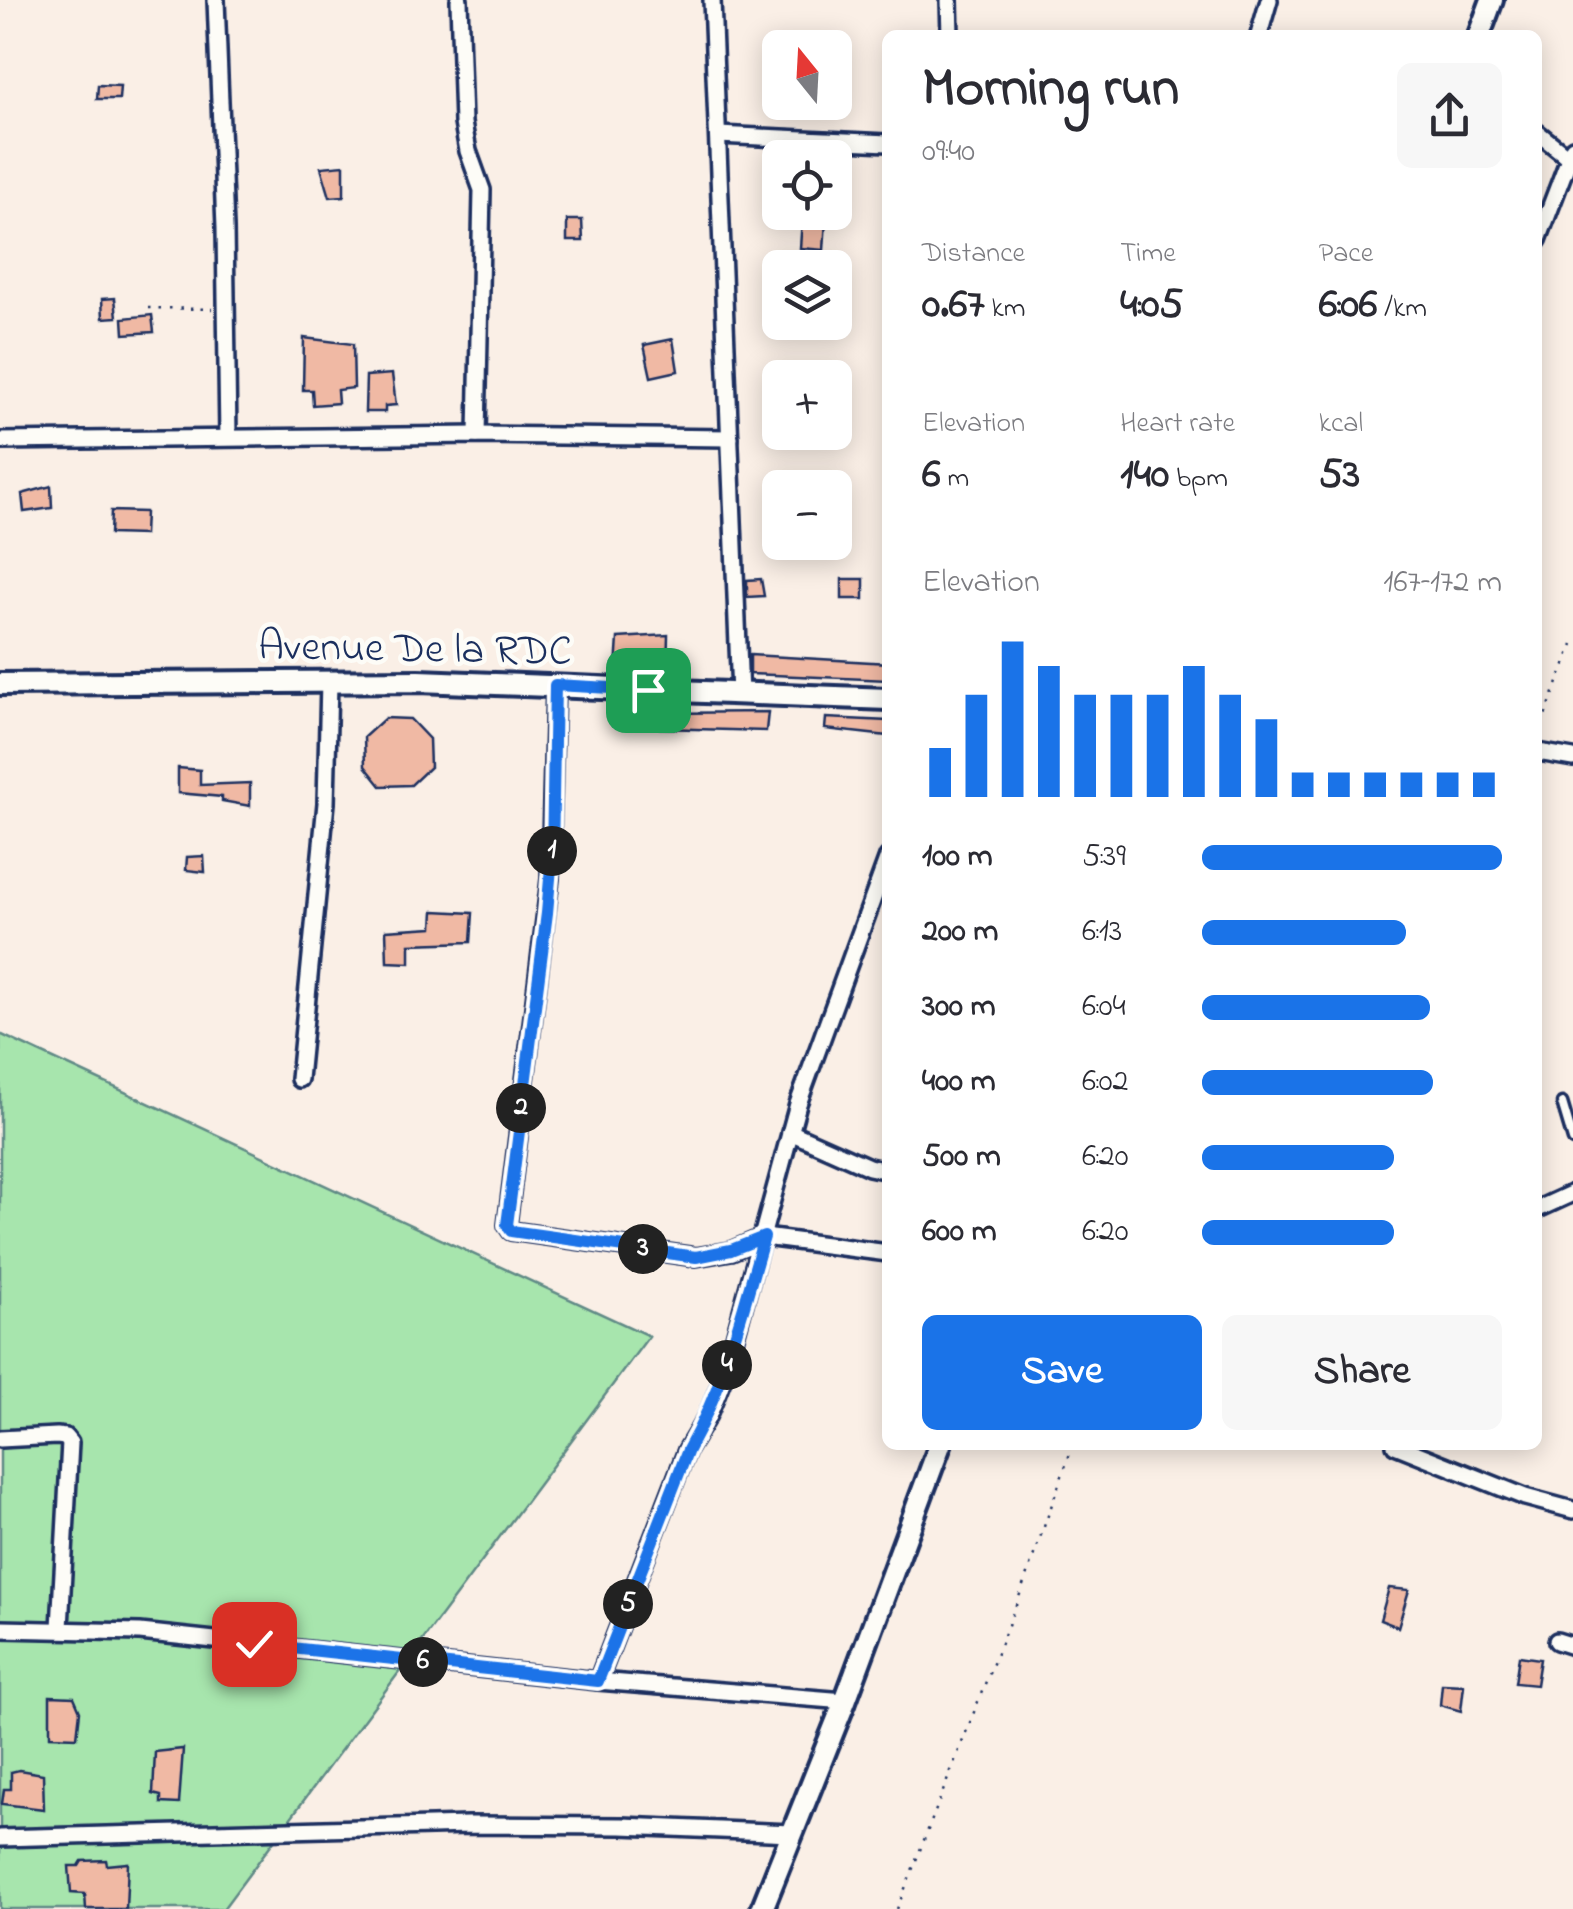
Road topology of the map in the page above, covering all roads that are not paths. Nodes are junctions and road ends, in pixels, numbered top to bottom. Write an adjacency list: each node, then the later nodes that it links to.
1 (216, 0): 16 (street)
2 (459, 0): 15 (street)
3 (712, 0): 10 (street)
4 (949, 0): 7 (street)
5 (1270, 0): 8 (street)
6 (1492, 0): 9 (street)
7 (950, 30)
8 (1261, 30)
9 (1481, 30)
10 (718, 135): 12 (street); 17 (street)
11 (1542, 135): 13 (street)
12 (882, 143)
13 (1572, 155): 14 (street)
14 (1542, 230)
15 (477, 435): 16 (street); 17 (street)
16 (228, 437): 18 (street)
17 (730, 438): 22 (street)
18 (0, 441)
19 (329, 682): 20 (street, Avenue De la RDC); 21 (street, Avenue De la RDC); 27 (street)
20 (0, 684)
21 (555, 685): 22 (street, Avenue De la RDC); 34 (street)
22 (740, 695): 23 (street, Avenue De la RDC)
23 (882, 699)
24 (1542, 753): 25 (street)
25 (1573, 758)
26 (882, 874): 29 (street)
27 (299, 1079)
28 (1562, 1103): 30 (lane)
29 (790, 1132): 31 (street); 34 (street)
30 (1573, 1140)
31 (882, 1170)
32 (1573, 1193): 33 (street)
33 (1542, 1207)
34 (764, 1237): 35 (street); 42 (street)
35 (882, 1251)
36 (0, 1439): 40 (street)
37 (938, 1450): 43 (street)
38 (1407, 1450): 39 (street)
39 (1573, 1510)
40 (60, 1628): 41 (street); 42 (street)
41 (0, 1629)
42 (598, 1681): 43 (street)
43 (845, 1701): 44 (street)
44 (792, 1832): 45 (street); 46 (street)
45 (0, 1838)
46 (762, 1909)

